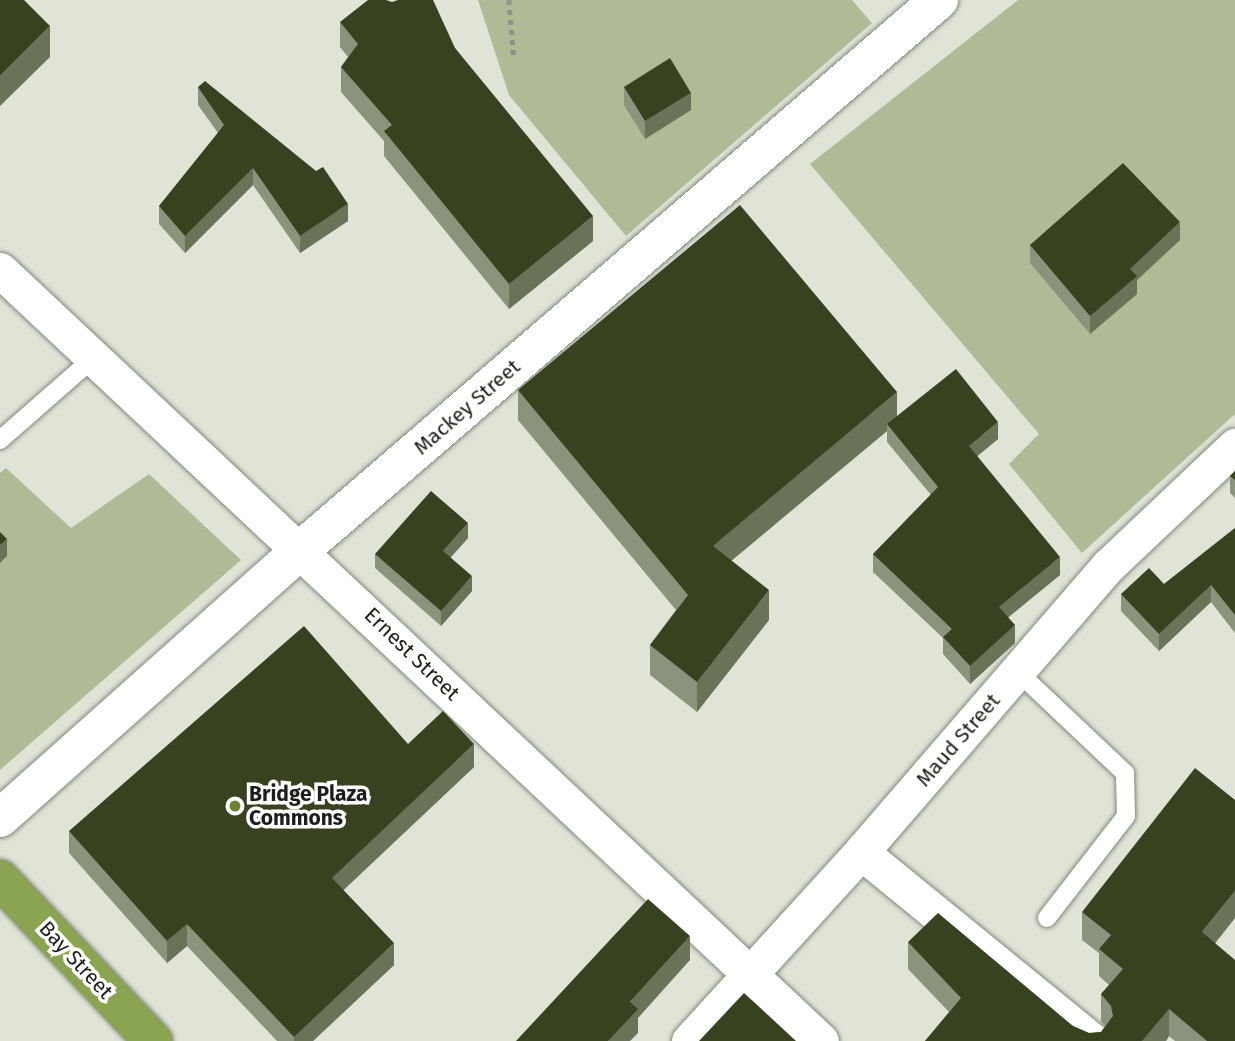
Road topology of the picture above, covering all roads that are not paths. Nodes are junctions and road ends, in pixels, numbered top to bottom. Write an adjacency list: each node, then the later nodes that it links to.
1 (939, 0): 6 (main road, Mackey Street)
2 (0, 270): 3 (street, Ernest Street)
3 (91, 359): 4 (lane); 6 (street, Ernest Street)
4 (0, 440)
5 (1235, 446): 7 (street, Maud Street)
6 (302, 549): 8 (main road, Mackey Street); 12 (street, Ernest Street)
7 (1017, 671): 9 (street, Maud Street); 11 (lane)
8 (0, 818)
9 (861, 852): 12 (street, Maud Street); 16 (street)
10 (0, 878): 13 (highway, Bay Street)
11 (1047, 918)
12 (750, 975): 14 (street, Maud Street); 15 (street, Ernest Street)
13 (153, 1041)
14 (689, 1041)
15 (821, 1041)
16 (1093, 1041)

